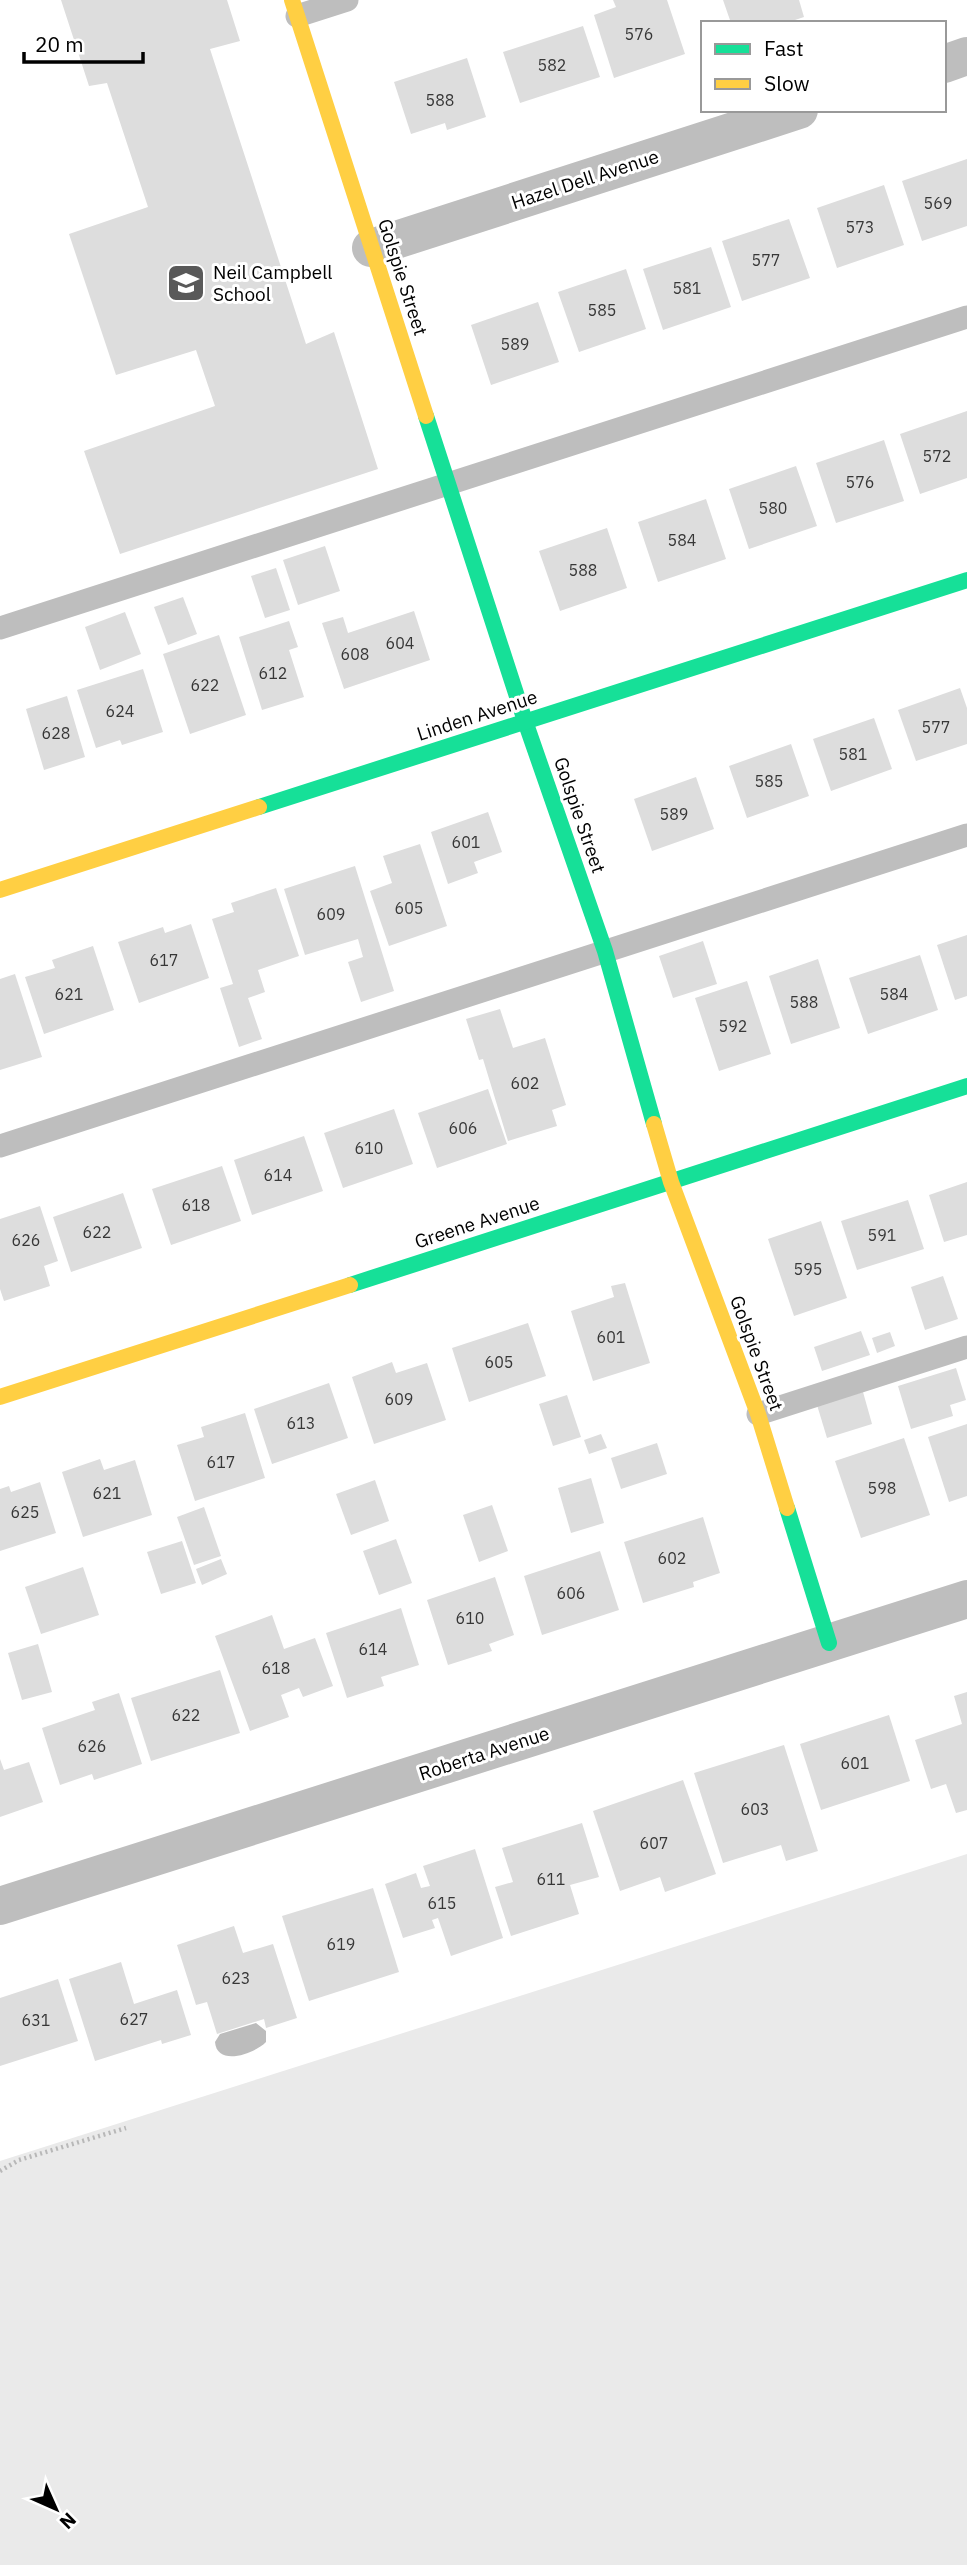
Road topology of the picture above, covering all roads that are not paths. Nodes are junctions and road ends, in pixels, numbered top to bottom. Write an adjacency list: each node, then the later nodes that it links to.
1 (347, 0): 2 (lane)
2 (294, 8): 6 (street, Golspie Street)
3 (967, 56): 4 (street)
4 (946, 63)
5 (793, 112): 6 (street, Hazel Dell Avenue)
6 (371, 248): 8 (street, Golspie Street)
7 (967, 317): 8 (lane)
8 (448, 484): 10 (lane); 11 (street, Golspie Street)
9 (967, 580): 11 (street, Linden Avenue)
10 (0, 628)
11 (526, 722): 13 (street, Linden Avenue); 14 (street, Golspie Street)
12 (967, 835): 14 (lane)
13 (0, 890)
14 (605, 951): 16 (lane); 17 (street, Golspie Street)
15 (967, 1086): 17 (street, Greene Avenue)
16 (0, 1146)
17 (671, 1182): 19 (street, Greene Avenue); 20 (street, Golspie Street)
18 (967, 1347): 20 (lane)
19 (0, 1397)
20 (758, 1414): 22 (street, Golspie Street)
21 (967, 1599): 22 (street, Roberta Avenue)
22 (829, 1643): 23 (street, Roberta Avenue)
23 (0, 1906)

